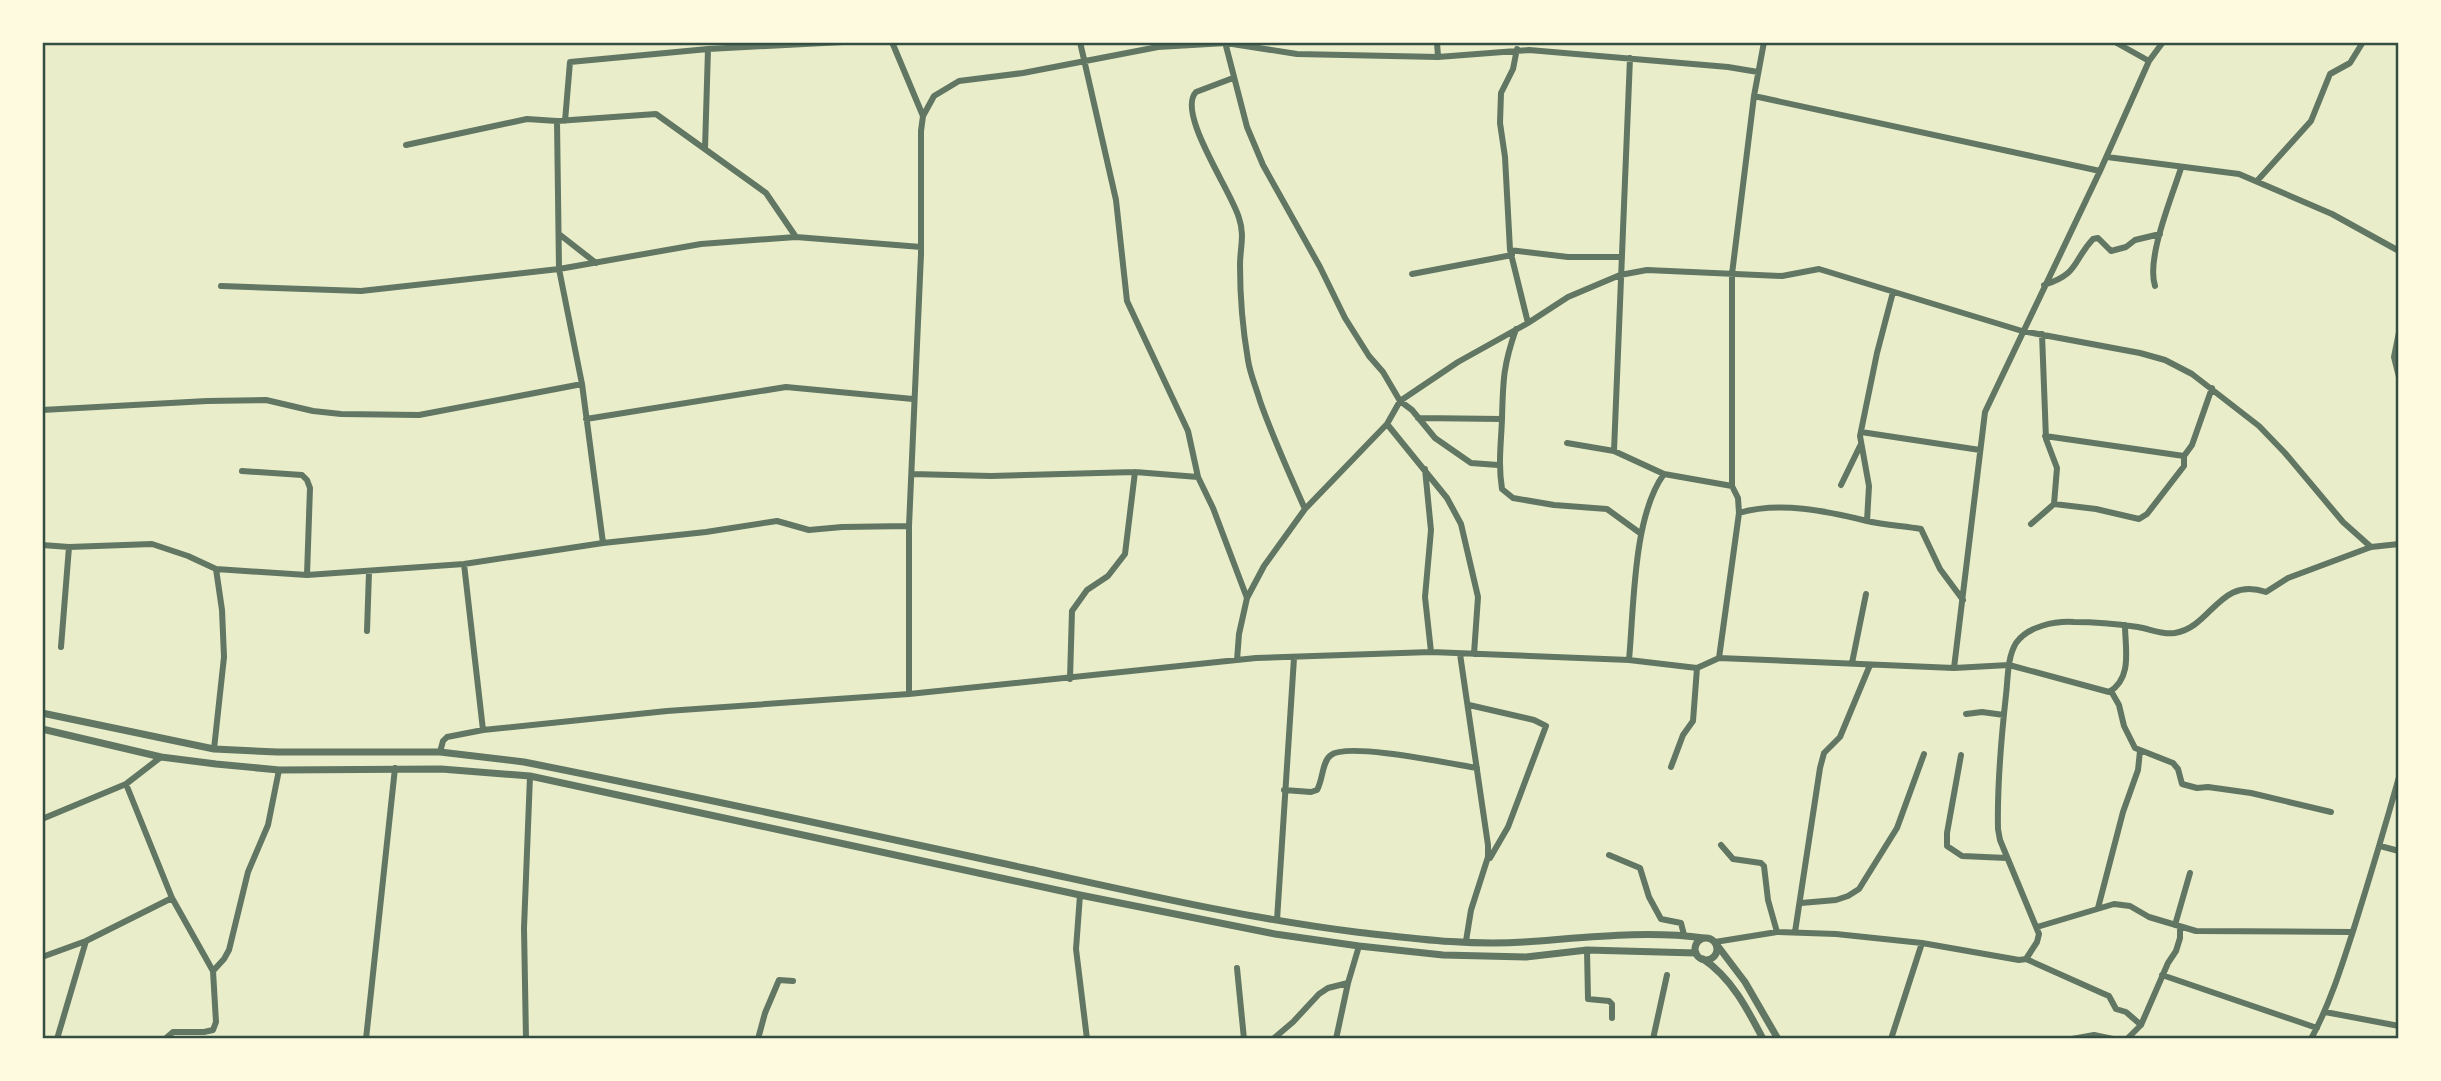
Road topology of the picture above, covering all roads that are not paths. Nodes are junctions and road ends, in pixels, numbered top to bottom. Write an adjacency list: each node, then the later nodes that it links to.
1 (843, 42): 11 (street)
2 (892, 42): 20 (street)
3 (1080, 42): 15 (street)
4 (1226, 42): 13 (street); 15 (street); 18 (street)
5 (1437, 42): 13 (street)
6 (1764, 42): 17 (street)
7 (2115, 42): 10 (street)
8 (2163, 42): 16 (street)
9 (2363, 42): 28 (street)
10 (2126, 45): 16 (street)
11 (708, 49): 22 (street); 24 (street)
12 (1517, 49): 13 (street); 14 (street); 34 (street)
13 (1438, 57)
14 (1630, 58): 17 (street); 35 (street)
15 (1086, 61): 20 (street); 73 (street)
16 (2149, 61): 25 (street)
17 (1758, 72): 19 (street)
18 (1233, 78): 54 (street); 77 (street)
19 (1754, 96): 27 (street); 39 (street)
20 (923, 116): 32 (street)
21 (557, 121): 22 (street); 23 (street); 29 (street)
22 (565, 121): 24 (street)
23 (405, 145)
24 (705, 149): 31 (street)
25 (2107, 157): 26 (street); 27 (street)
26 (2181, 168): 28 (street); 30 (street)
27 (2100, 172): 41 (street)
28 (2257, 181): 33 (street)
29 (559, 234): 36 (street); 37 (street)
30 (2161, 234): 41 (street); 43 (street)
31 (796, 237): 32 (street); 36 (street)
32 (921, 247): 53 (street)
33 (2399, 251)
34 (1511, 252): 35 (street); 38 (street); 45 (street)
35 (1622, 257): 40 (street)
36 (596, 263): 37 (street)
37 (559, 269): 42 (street); 51 (street)
38 (1412, 274)
39 (1732, 274): 40 (street); 44 (street); 75 (street)
40 (1620, 275): 45 (street); 65 (street)
41 (2044, 285): 47 (street)
42 (220, 286)
43 (2155, 286)
44 (1893, 292): 47 (street); 60 (street)
45 (1528, 323): 46 (street)
46 (1516, 329): 54 (street); 58 (street)
47 (2022, 331): 49 (street); 64 (street)
48 (2399, 332): 50 (street)
49 (2042, 334): 52 (street); 61 (street)
50 (2399, 377)
51 (582, 384): 55 (street); 57 (street)
52 (2212, 388): 66 (street); 87 (street)
53 (913, 399): 57 (street); 71 (street)
54 (1400, 401): 56 (street); 59 (street)
55 (42, 410)
56 (1419, 418): 58 (street); 67 (street)
57 (586, 419): 83 (street)
58 (1502, 419): 67 (street)
59 (1387, 424): 68 (street); 77 (street)
60 (1861, 432): 63 (street); 64 (street)
61 (2045, 436): 66 (street); 76 (street)
62 (1567, 443): 65 (street)
63 (1861, 444): 74 (street); 79 (street)
64 (1980, 450): 94 (street)
65 (1614, 451): 72 (street)
66 (2184, 456): 76 (street)
67 (1498, 465): 82 (street)
68 (1424, 467): 98 (street); 100 (street)
69 (242, 471): 91 (street)
70 (1135, 472): 71 (street); 73 (street); 110 (street)
71 (912, 474): 81 (street)
72 (1664, 474): 75 (street); 82 (street)
73 (1198, 477): 93 (street)
74 (1840, 485)
75 (1732, 486): 78 (street)
76 (2054, 504): 80 (street)
77 (1305, 509): 93 (street)
78 (1739, 513): 79 (street); 102 (street)
79 (1867, 521): 94 (street)
80 (2031, 524)
81 (909, 526): 83 (street); 112 (street)
82 (1640, 533): 104 (street)
83 (603, 543): 88 (street)
84 (2399, 544): 87 (street)
85 (42, 545): 86 (street)
86 (69, 547): 89 (street); 97 (street)
87 (2371, 547): 95 (street)
88 (464, 564): 90 (street); 118 (street)
89 (215, 569): 91 (street); 119 (street)
90 (369, 572): 91 (street); 96 (street)
91 (307, 575)
92 (1866, 594): 105 (street)
93 (1247, 598): 103 (street)
94 (1964, 600): 109 (street)
95 (2124, 625): 107 (street); 111 (street)
96 (367, 631)
97 (61, 647)
98 (1431, 652): 99 (street); 101 (street)
99 (1460, 654): 100 (street); 113 (street)
100 (1474, 654): 104 (street)
101 (1294, 658): 103 (street); 132 (street)
102 (1719, 658): 105 (street); 108 (street)
103 (1237, 660): 110 (street)
104 (1629, 660): 108 (street)
105 (1852, 663): 106 (street)
106 (1870, 665): 109 (street); 144 (street)
107 (2009, 665): 109 (street); 111 (street); 116 (street)
108 (1697, 668): 125 (street)
109 (1954, 668)
110 (1070, 678): 112 (street)
111 (2111, 691): 120 (street)
112 (909, 694): 118 (street)
113 (1469, 705): 127 (street); 139 (street)
114 (42, 713): 119 (street)
115 (1966, 714): 116 (street)
116 (2004, 715): 140 (street)
117 (42, 729): 124 (street)
118 (483, 730): 121 (street)
119 (215, 749): 121 (street)
120 (2140, 751): 133 (street); 145 (street)
121 (440, 752): 146 (street)
122 (1924, 754): 144 (street)
123 (1961, 755): 140 (street)
124 (161, 757): 128 (street); 131 (street)
125 (1671, 767)
126 (395, 768): 128 (street); 129 (street); 177 (street)
127 (1477, 768): 132 (street); 139 (street)
128 (279, 770): 165 (street)
129 (530, 776): 142 (street); 178 (street)
130 (2399, 776): 136 (street)
131 (126, 785): 134 (street); 143 (street)
132 (1284, 790): 146 (street)
133 (2331, 812)
134 (42, 819)
135 (1721, 845): 149 (street)
136 (2380, 846): 137 (street); 151 (street)
137 (2399, 851)
138 (1609, 855): 152 (street)
139 (1488, 857): 155 (street)
140 (2007, 858): 148 (street)
141 (2190, 873): 147 (street)
142 (1080, 895): 158 (street); 180 (street)
143 (172, 898): 154 (street); 165 (street)
144 (1801, 903): 150 (street)
145 (2098, 908): 147 (street); 148 (street)
146 (1276, 920): 155 (street)
147 (2177, 926): 151 (street); 167 (street)
148 (2037, 927): 162 (street)
149 (1777, 932): 150 (street); 157 (street)
150 (1795, 932): 156 (street)
151 (2352, 932): 170 (street)
152 (1684, 935): 153 (street); 155 (street)
153 (1704, 938): 157 (street); 160 (street)
154 (86, 941): 161 (street); 175 (street)
155 (1466, 941)
156 (1922, 943): 162 (street); 187 (street)
157 (1716, 944): 163 (street); 186 (street)
158 (1359, 946): 159 (street); 169 (street)
159 (1587, 950): 160 (street); 171 (street)
160 (1696, 953): 163 (street)
161 (42, 957)
162 (2025, 959): 172 (street)
163 (1703, 960): 185 (street)
164 (1237, 968): 181 (street)
165 (213, 971): 176 (street)
166 (1667, 975): 184 (street)
167 (2162, 975): 172 (street); 174 (street)
168 (793, 981): 179 (street)
169 (1348, 983): 182 (street); 183 (street)
170 (2325, 1012): 173 (street); 174 (street)
171 (1612, 1018)
172 (2141, 1025): 190 (street)
173 (2399, 1026)
174 (2317, 1028): 191 (street)
175 (57, 1039)
176 (165, 1039)
177 (366, 1039)
178 (526, 1039)
179 (758, 1039)
180 (1087, 1039)
181 (1244, 1039)
182 (1273, 1039)
183 (1336, 1039)
184 (1653, 1039)
185 (1762, 1039)
186 (1778, 1039)
187 (1891, 1039)
188 (2072, 1039): 189 (street)
189 (2113, 1039)
190 (2127, 1039)
191 (2311, 1039)

